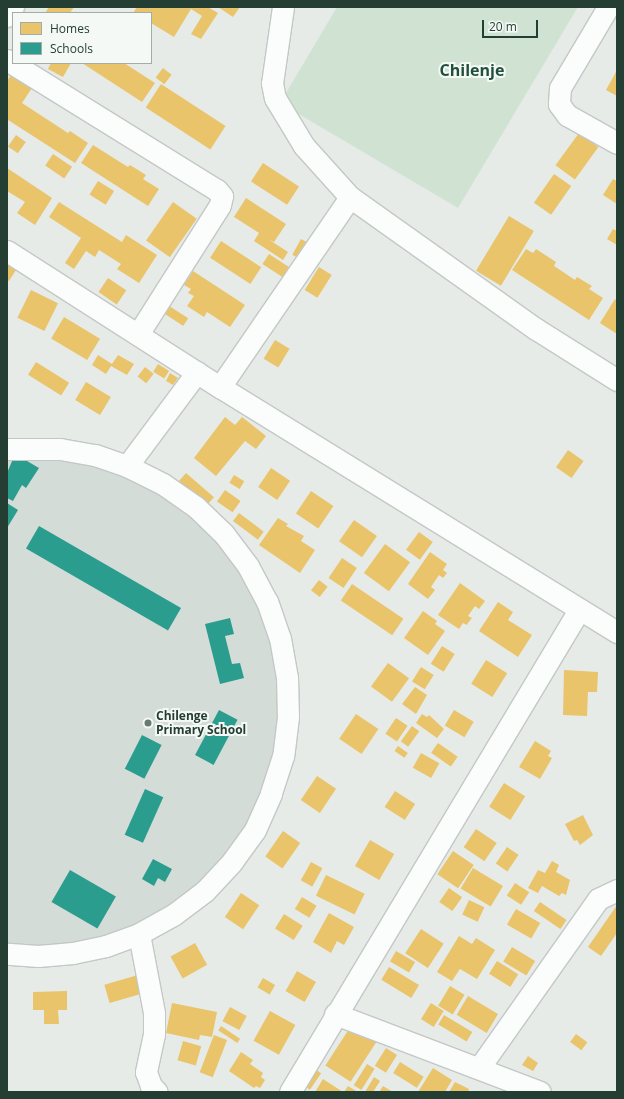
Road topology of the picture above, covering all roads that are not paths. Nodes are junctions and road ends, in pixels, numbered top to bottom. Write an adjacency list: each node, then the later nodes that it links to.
1 (13, 7): 4 (street)
2 (282, 7): 7 (street)
3 (608, 7): 6 (street)
4 (7, 16)
5 (13, 64): 9 (street)
6 (617, 143)
7 (350, 197): 11 (street); 12 (street)
8 (7, 251): 9 (street)
9 (138, 334): 10 (street)
10 (197, 372): 12 (street); 14 (street)
11 (617, 380)
12 (220, 387): 15 (street)
13 (7, 449): 14 (street)
14 (127, 466): 18 (street)
15 (579, 610): 16 (street); 20 (street)
16 (617, 632)
17 (617, 890): 21 (street)
18 (139, 934): 19 (street); 22 (street)
19 (7, 954)
20 (335, 1014): 21 (street); 23 (street)
21 (479, 1068): 24 (street)
22 (157, 1092)
23 (290, 1092)
24 (540, 1092)

